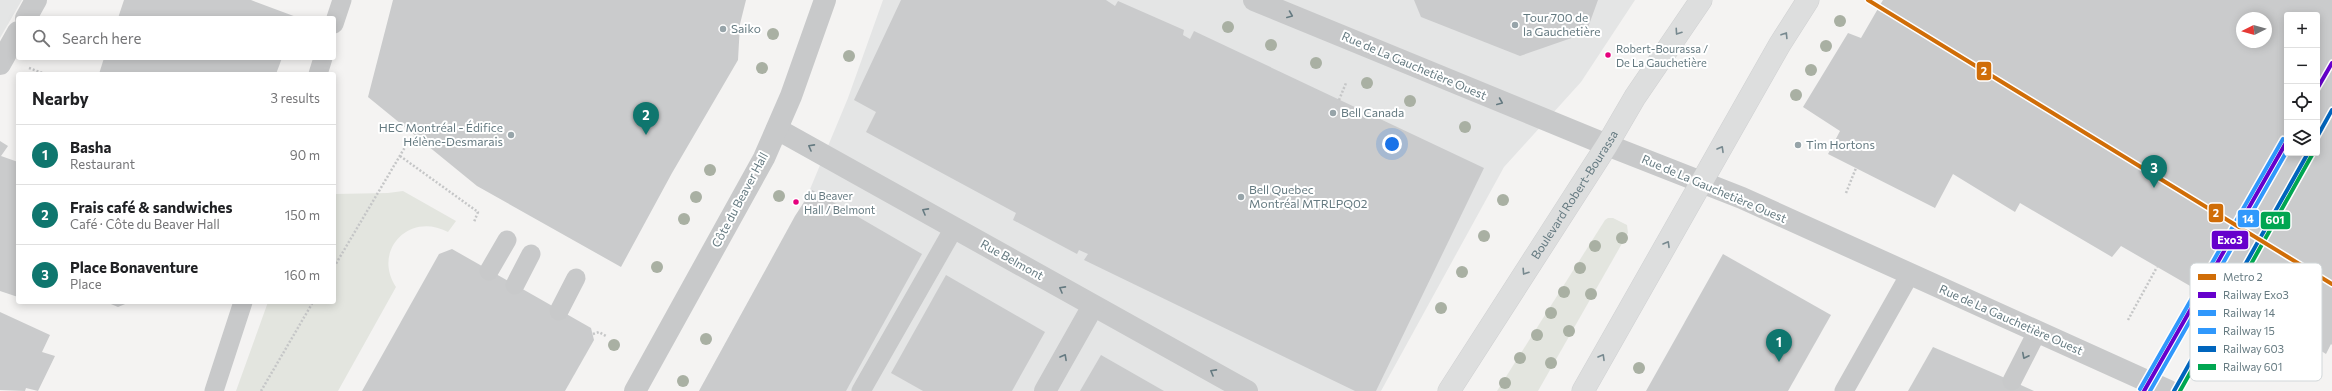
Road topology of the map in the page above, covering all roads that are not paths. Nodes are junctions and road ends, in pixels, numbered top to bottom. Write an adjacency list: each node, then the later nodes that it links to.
1 (36, 0): 7 (street)
2 (342, 0): 8 (lane)
3 (825, 0): 13 (street, Côte du Beaver Hall)
4 (1254, 0): 14 (street, Rue de La Gauchetière Ouest, one-way to 14)
5 (1701, 0): 14 (main road, Boulevard Robert-Bourassa, one-way to 14)
6 (1808, 0): 15 (main road, one-way to 6)
7 (27, 16)
8 (336, 18)
9 (16, 36): 11 (street)
10 (322, 60): 12 (lane)
11 (0, 64)
12 (319, 72)
13 (777, 129): 16 (street, Rue Belmont, one-way to 13); 30 (street, Côte du Beaver Hall)
14 (1607, 145): 15 (street, Rue de La Gauchetière Ouest); 33 (main road, Boulevard Robert-Bourassa, one-way to 33)
15 (1702, 182): 20 (street, Rue de La Gauchetière Ouest); 34 (main road, one-way to 15)
16 (954, 228): 24 (street, Rue Belmont, one-way to 16); 28 (lane)
17 (507, 240): 19 (lane)
18 (531, 254): 22 (lane)
19 (489, 271)
20 (1910, 274): 26 (street, Rue de La Gauchetière Ouest); 35 (lane)
21 (576, 278): 25 (lane)
22 (515, 285)
23 (242, 304): 29 (lane)
24 (1093, 306): 31 (street, one-way to 24); 32 (street, Rue Belmont, one-way to 24)
25 (559, 310)
26 (2037, 332): 27 (lane, one-way to 27); 36 (street, Rue de La Gauchetière Ouest)
27 (2012, 381)
28 (868, 389)
29 (214, 391)
30 (635, 391)
31 (1045, 391)
32 (1247, 391)
33 (1449, 391)
34 (1583, 391)
35 (1844, 391)
36 (2169, 391)

